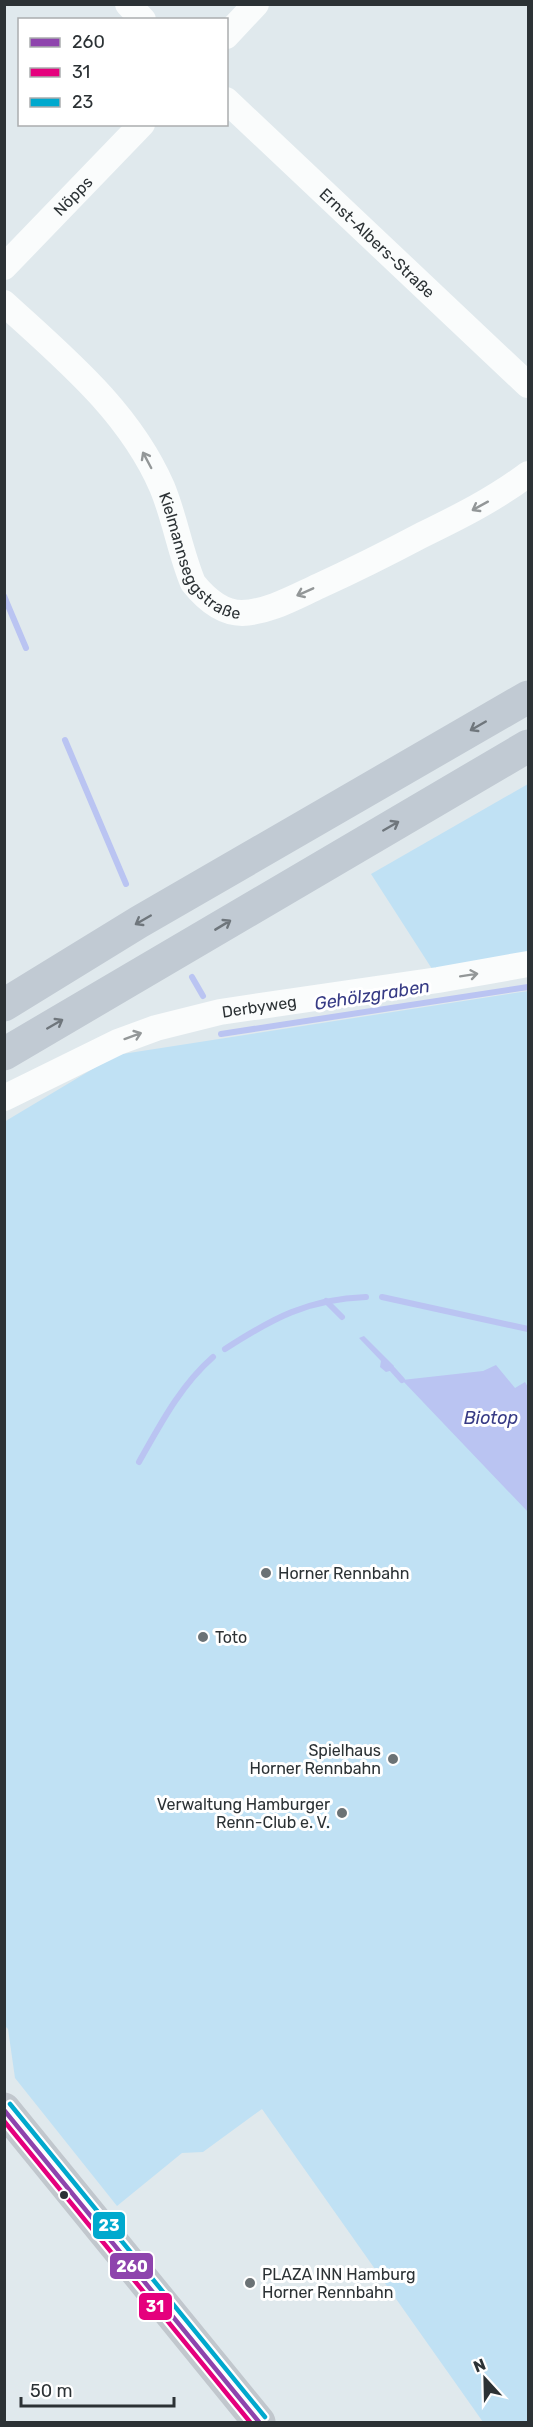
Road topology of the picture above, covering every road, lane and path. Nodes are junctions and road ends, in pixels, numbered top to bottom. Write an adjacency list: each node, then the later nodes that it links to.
1 (128, 4): 3 (street)
2 (256, 4): 4 (street)
3 (141, 18)
4 (228, 34)
5 (228, 102): 9 (street, Ernst-Albers-Straße)
6 (140, 126): 7 (street, Nöpps)
7 (4, 267)
8 (4, 303): 10 (street, Kielmannseggstraße, one-way to 8)
9 (528, 385)
10 (528, 474)
11 (528, 697): 14 (highway, one-way to 14)
12 (528, 746): 15 (highway, one-way to 12)
13 (528, 964): 16 (street, Derbyweg, one-way to 13)
14 (4, 1005)
15 (4, 1054)
16 (4, 1098)
17 (4, 2109): 18 (main road)
18 (259, 2422)

